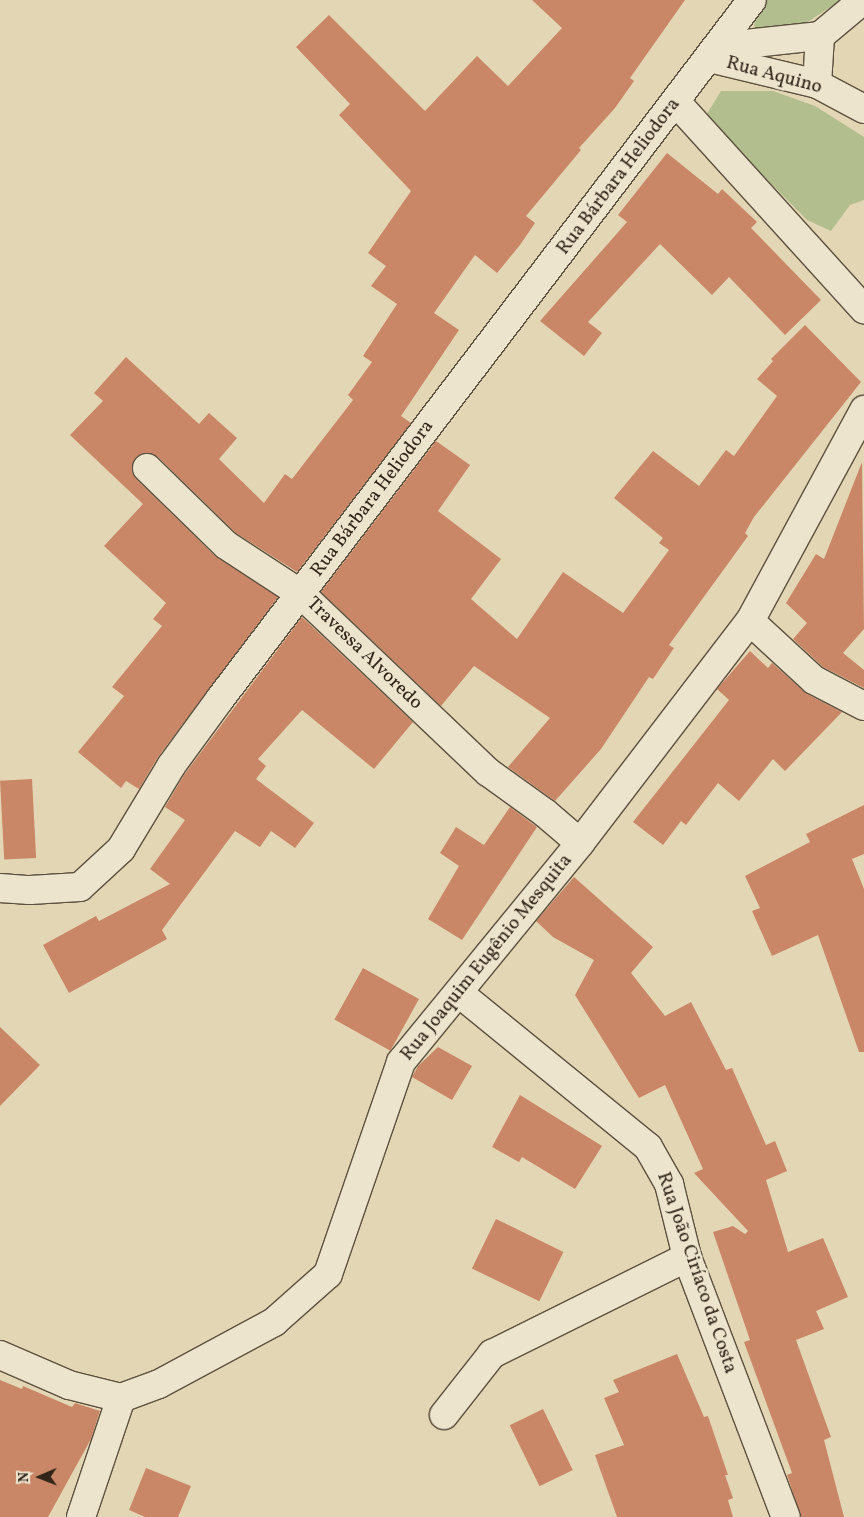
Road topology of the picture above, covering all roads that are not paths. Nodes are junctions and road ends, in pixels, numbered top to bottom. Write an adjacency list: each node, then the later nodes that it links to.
1 (752, 0): 4 (street, Rua Bárbara Heliodora)
2 (862, 0): 3 (street)
3 (820, 36): 4 (street); 5 (street)
4 (714, 53): 5 (street, Rua Aquino); 6 (street, Rua Bárbara Heliodora)
5 (817, 84): 7 (street, Rua Aquino)
6 (676, 102): 8 (street); 11 (street, Rua Bárbara Heliodora)
7 (864, 109)
8 (864, 310)
9 (864, 410): 12 (street, Rua Joaquim Eugênio Mesquita)
10 (147, 468): 11 (street, Travessa Alvoredo)
11 (301, 594): 14 (street, Travessa Alvoredo); 15 (street, Rua Bárbara Heliodora)
12 (750, 621): 13 (street); 14 (street, Rua Joaquim Eugênio Mesquita)
13 (864, 706)
14 (580, 843): 16 (street, Rua Joaquim Eugênio Mesquita)
15 (0, 888)
16 (459, 993): 17 (street, Rua João Ciríaco da Costa); 19 (street, Rua Joaquim Eugênio Mesquita)
17 (687, 1256): 20 (street); 22 (street, Rua João Ciríaco da Costa)
18 (0, 1355): 19 (street)
19 (121, 1398): 21 (street)
20 (444, 1415)
21 (81, 1517)
22 (786, 1517)

